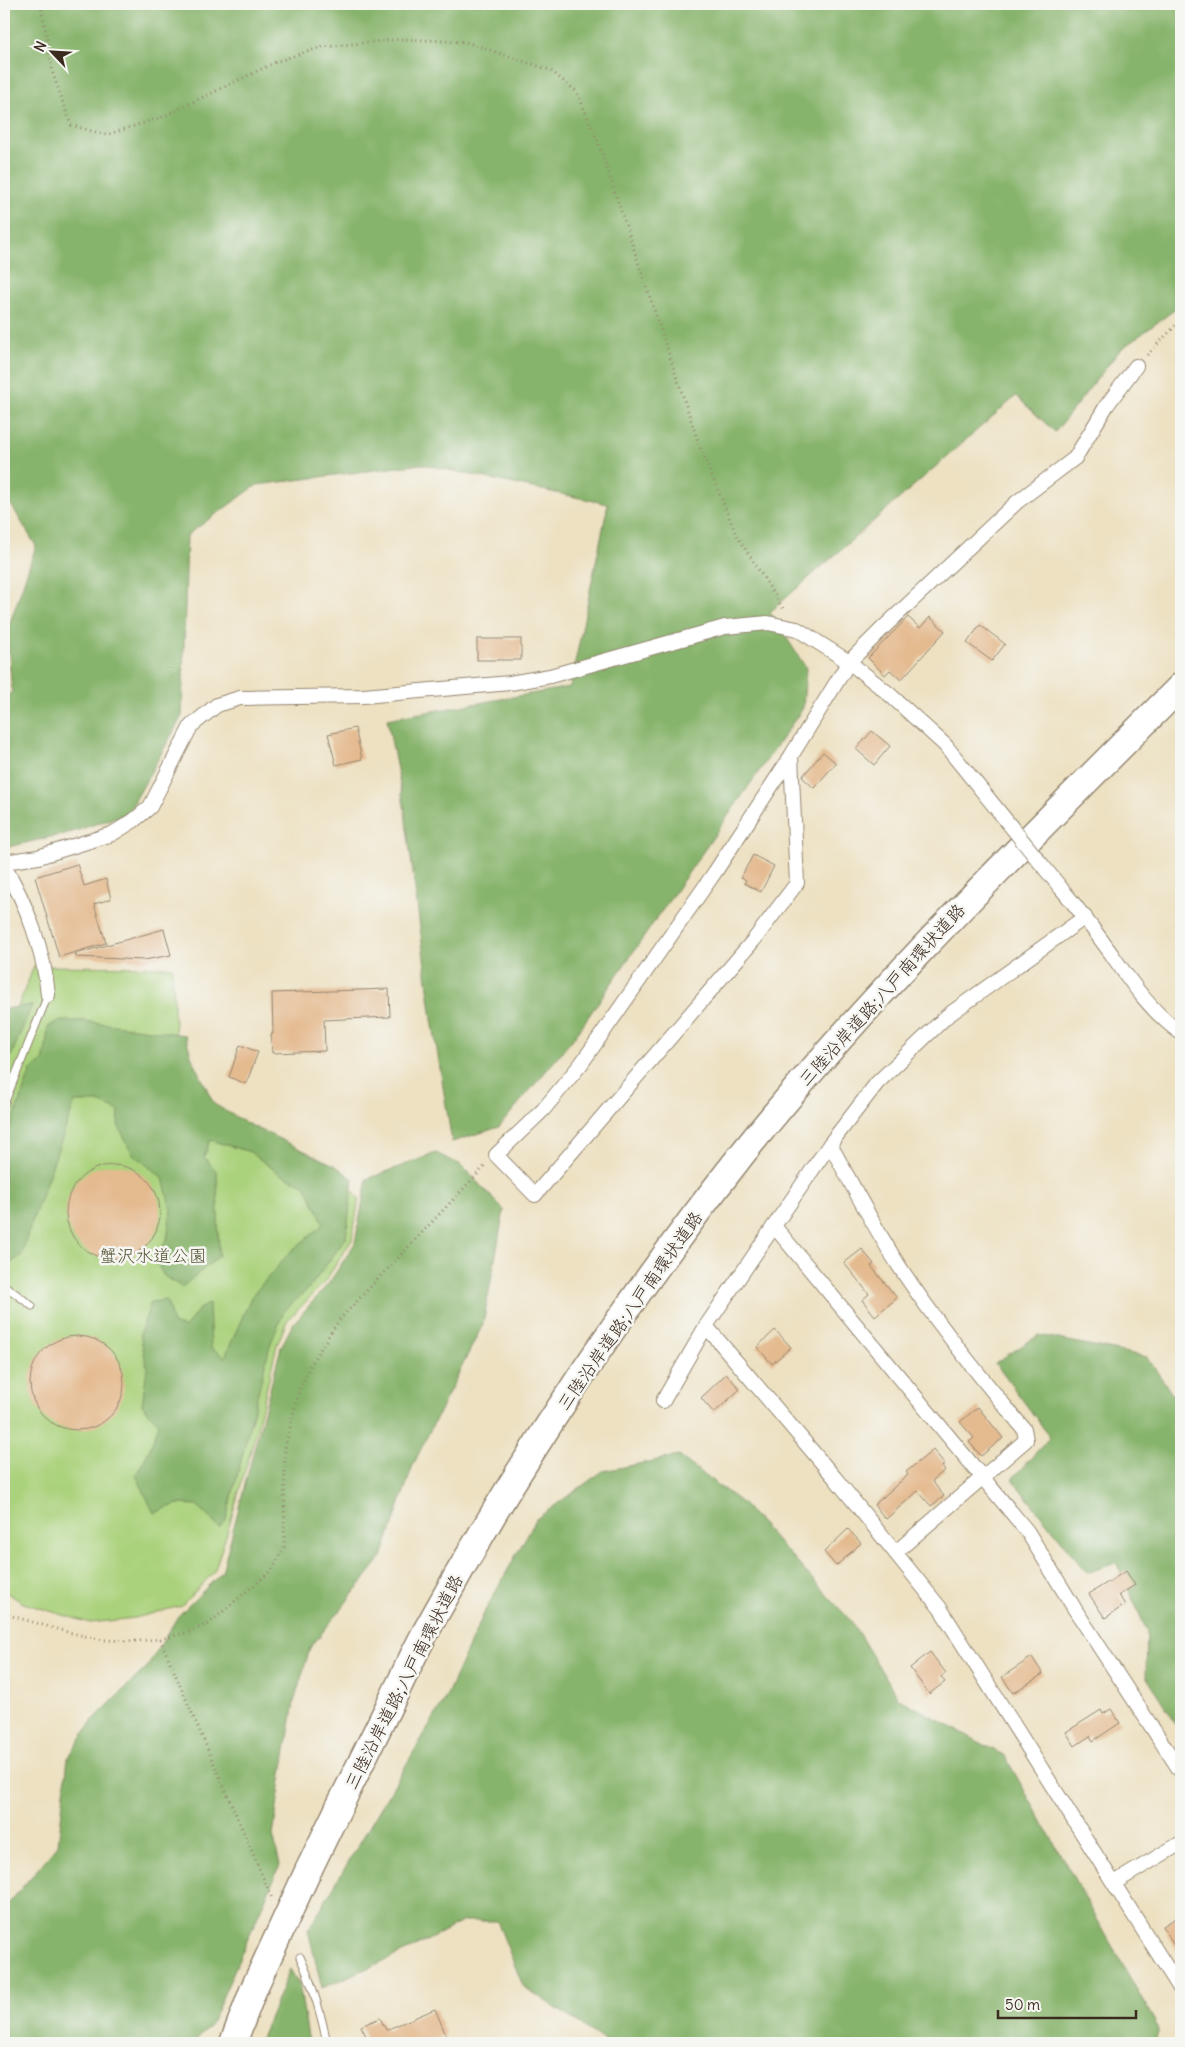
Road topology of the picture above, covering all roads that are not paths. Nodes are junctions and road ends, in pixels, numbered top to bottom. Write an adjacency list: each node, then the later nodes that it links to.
1 (1136, 366): 2 (street)
2 (850, 662): 4 (street); 5 (street); 6 (street, bridge)
3 (1181, 686): 23 (highway, 三陸沿岸道路;八戸南環状道路, bridge)
4 (792, 756): 4 (street)
5 (4, 864): 7 (street)
6 (1085, 917): 8 (street); 10 (street)
7 (48, 995): 9 (lane)
8 (1181, 1033)
9 (4, 1104)
10 (830, 1144): 11 (street); 16 (street)
11 (774, 1226): 14 (street); 16 (street)
12 (4, 1285): 13 (lane)
13 (32, 1306)
14 (706, 1326): 15 (street); 17 (street)
15 (663, 1401)
16 (983, 1476): 17 (street); 18 (street)
17 (896, 1552): 20 (street)
18 (1181, 1772)
19 (1181, 1843): 20 (street)
20 (1114, 1883): 22 (street)
21 (300, 1957): 24 (lane)
22 (1181, 1990)
23 (234, 2043)
24 (327, 2043)

